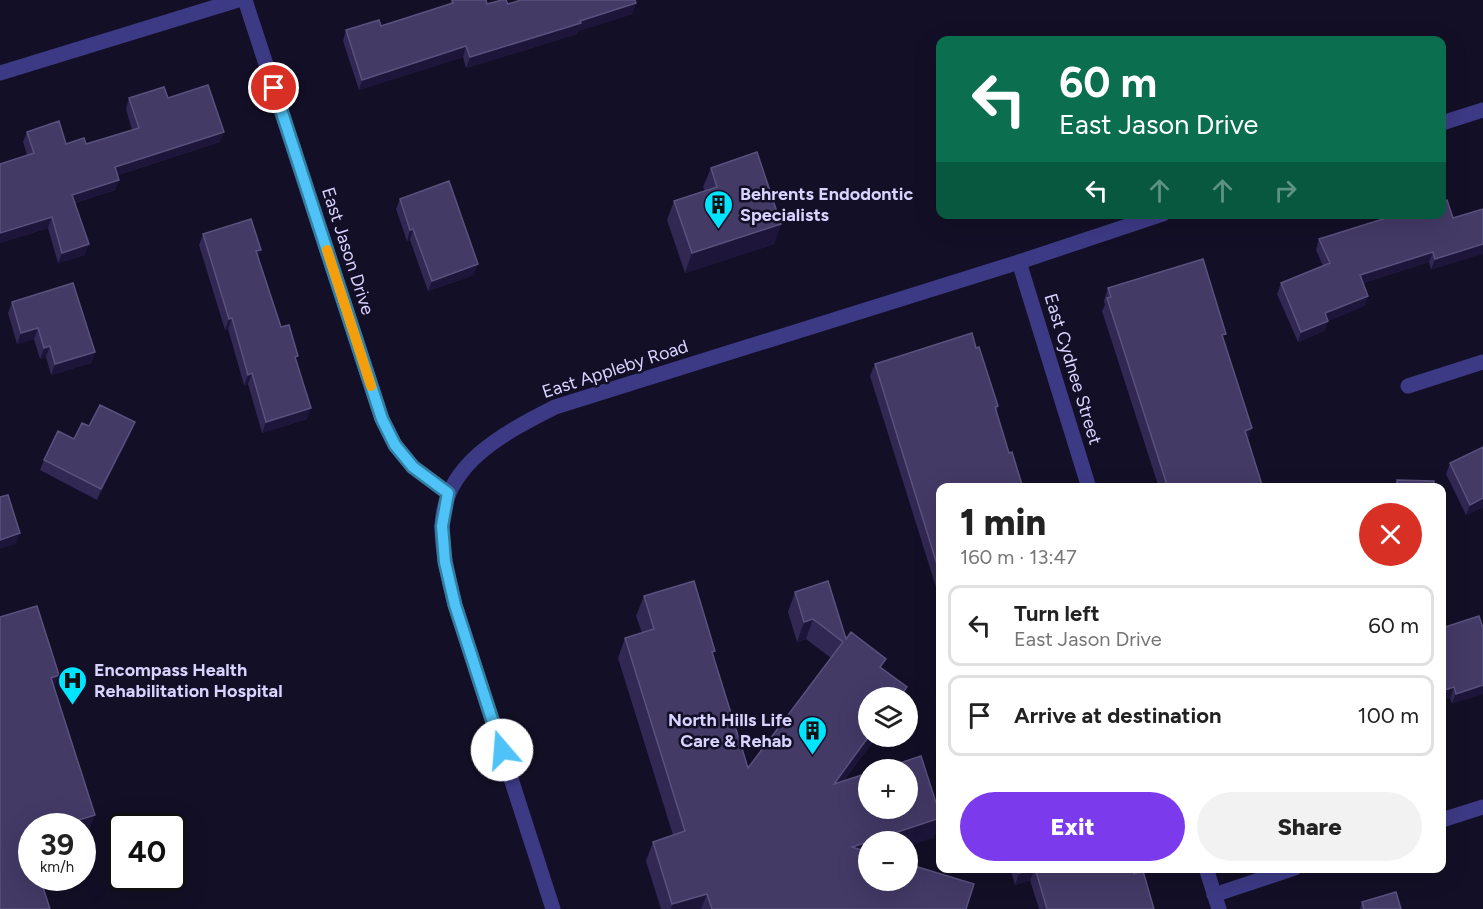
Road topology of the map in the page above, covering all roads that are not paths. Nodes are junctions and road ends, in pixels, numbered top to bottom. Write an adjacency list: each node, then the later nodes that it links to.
1 (238, 0): 3 (street)
2 (245, 0): 11 (street, East Jason Drive)
3 (1, 70)
4 (1483, 110): 5 (street)
5 (1446, 122)
6 (1148, 219): 7 (street, East Appleby Road)
7 (1019, 262): 10 (street, East Cydnee Street); 11 (street, East Appleby Road)
8 (1483, 362): 9 (street)
9 (1408, 386)
10 (1087, 483)
11 (448, 493): 17 (street, East Appleby Road)
12 (1483, 807): 13 (street)
13 (1446, 819)
14 (1208, 873): 16 (street)
15 (1284, 873): 16 (street)
16 (1217, 902)
17 (553, 909)

